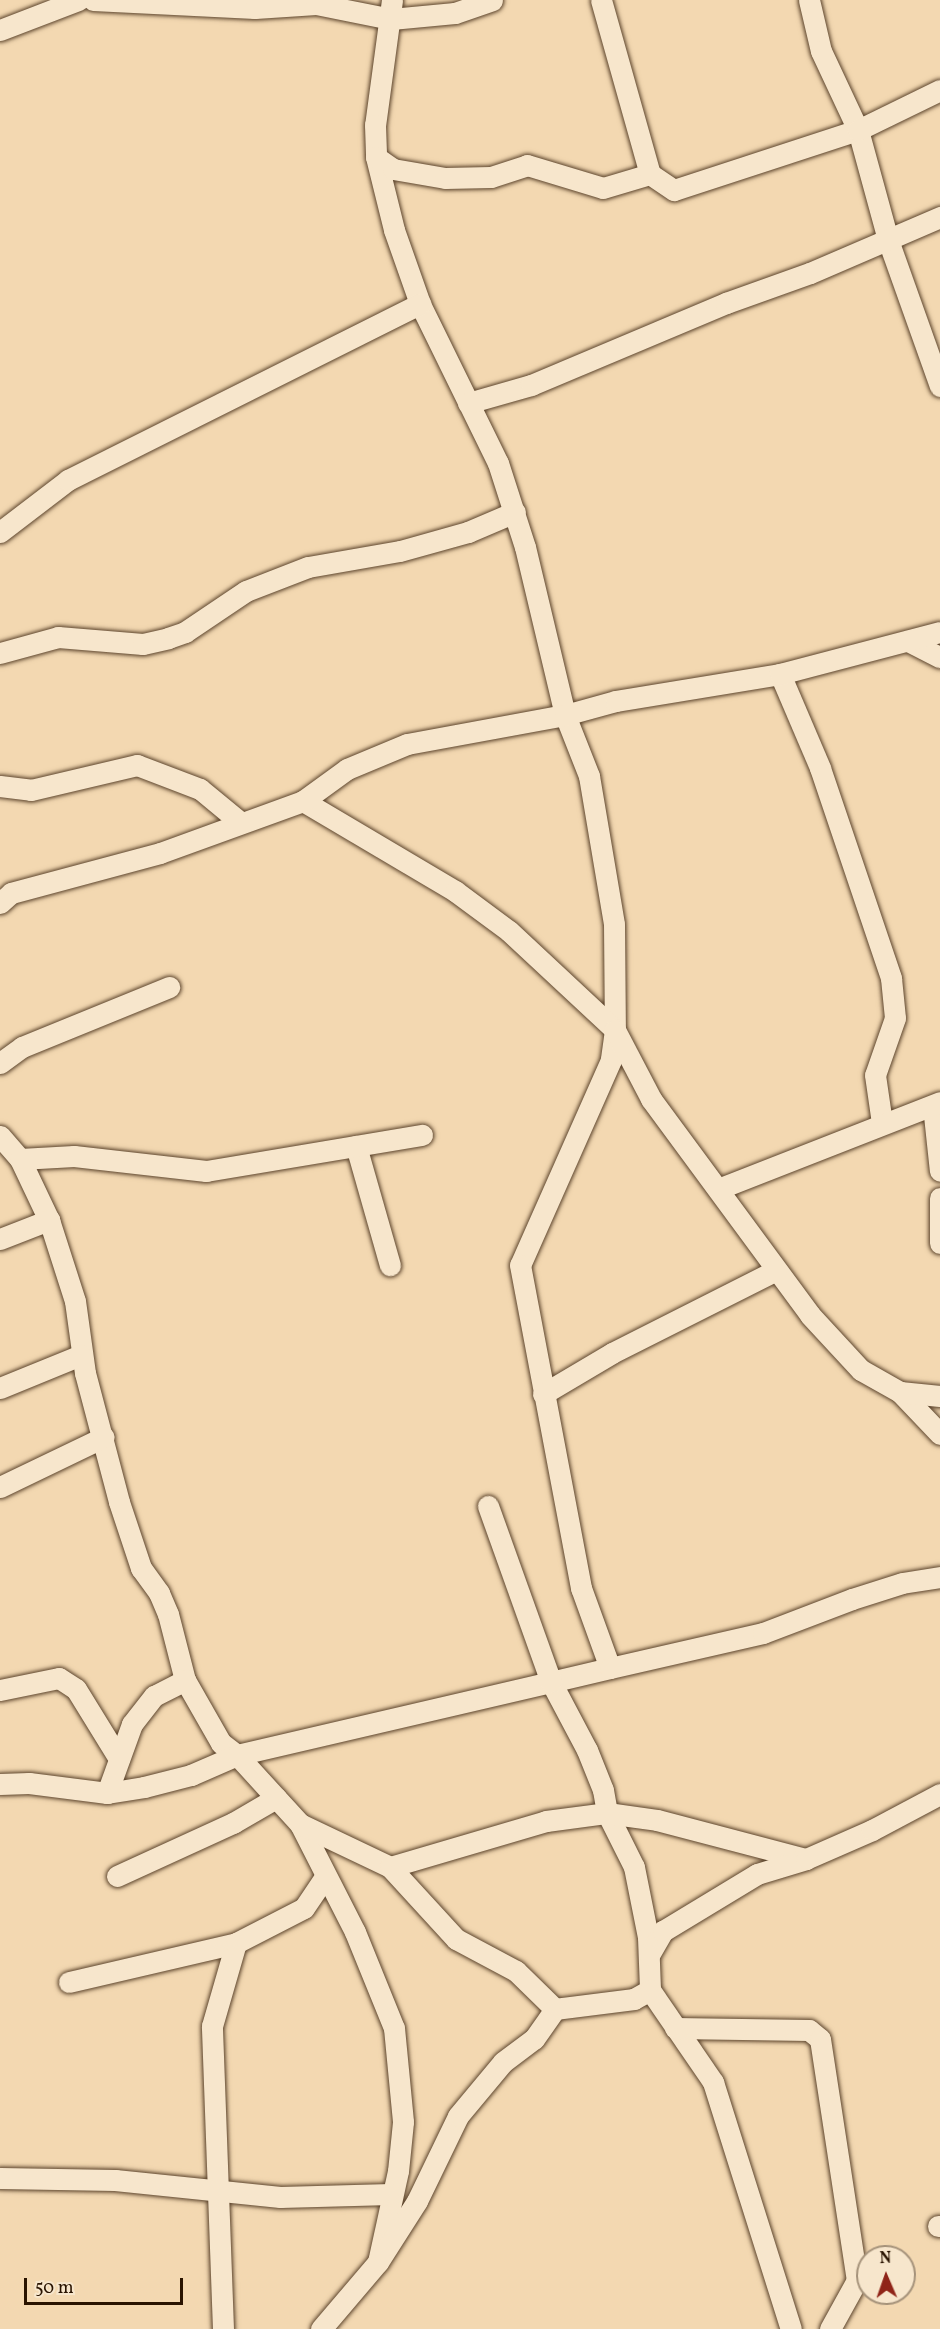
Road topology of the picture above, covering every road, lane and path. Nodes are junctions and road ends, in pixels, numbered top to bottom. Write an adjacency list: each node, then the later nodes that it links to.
1 (78, 0): 8 (street)
2 (93, 0): 6 (street)
3 (492, 0): 7 (street)
4 (601, 0): 12 (street)
5 (809, 0): 10 (street)
6 (219, 4): 7 (street)
7 (391, 9): 11 (street)
8 (0, 30)
9 (940, 90): 10 (street)
10 (858, 130): 12 (street); 14 (street)
11 (375, 157): 12 (street); 15 (street)
12 (650, 174)
13 (940, 217): 14 (street)
14 (888, 240): 16 (street); 17 (street)
15 (420, 304): 17 (street); 19 (street)
16 (940, 386)
17 (468, 403): 18 (street)
18 (514, 512): 22 (street); 25 (street)
19 (0, 532)
20 (940, 632): 21 (street)
21 (908, 641): 23 (street); 24 (street)
22 (0, 653)
23 (940, 657)
24 (780, 674): 25 (street); 34 (street)
25 (565, 715): 27 (street); 31 (street)
26 (0, 786): 28 (street)
27 (303, 801): 28 (street); 31 (street)
28 (240, 822): 29 (street)
29 (0, 903)
30 (169, 987): 32 (street)
31 (615, 1030): 40 (street); 50 (street)
32 (0, 1063)
33 (936, 1104): 34 (street); 39 (street)
34 (882, 1124): 40 (street)
35 (423, 1135): 37 (street)
36 (0, 1136): 38 (street)
37 (356, 1146): 38 (street); 45 (street)
38 (20, 1159): 42 (street)
39 (940, 1171)
40 (717, 1189): 46 (street)
41 (940, 1198): 44 (street)
42 (49, 1220): 43 (street); 47 (street)
43 (0, 1239)
44 (940, 1243)
45 (390, 1265)
46 (776, 1270): 49 (street); 50 (street)
47 (81, 1355): 48 (street); 53 (street)
48 (0, 1388)
49 (900, 1392): 51 (street); 52 (street)
50 (543, 1394): 57 (street)
51 (940, 1396)
52 (940, 1434)
53 (104, 1437): 54 (street); 58 (street)
54 (0, 1487)
55 (488, 1506): 59 (street)
56 (940, 1577): 57 (street)
57 (610, 1668): 59 (street)
58 (185, 1680): 61 (street); 62 (street)
59 (551, 1682): 61 (street); 67 (street)
60 (0, 1690): 62 (street)
61 (237, 1755): 64 (street); 66 (street)
62 (119, 1758): 64 (street)
63 (0, 1784): 64 (street)
64 (107, 1793)
65 (940, 1794): 69 (street)
66 (276, 1798): 68 (street); 71 (street)
67 (607, 1813): 69 (street); 70 (street); 74 (street)
68 (300, 1824): 70 (street); 72 (street)
69 (806, 1859): 74 (street)
70 (390, 1868): 77 (street)
71 (117, 1876)
72 (324, 1878): 73 (street); 81 (street)
73 (236, 1943): 75 (street); 80 (street)
74 (649, 1955): 76 (street)
75 (69, 1982)
76 (650, 1990): 77 (street); 78 (street)
77 (555, 2009): 82 (street)
78 (675, 2028): 85 (street); 86 (street)
79 (0, 2178): 80 (street)
80 (220, 2191): 81 (street); 83 (street)
81 (391, 2194): 82 (street)
82 (378, 2262): 84 (street)
83 (223, 2329)
84 (321, 2329)
85 (791, 2329)
86 (830, 2329)

